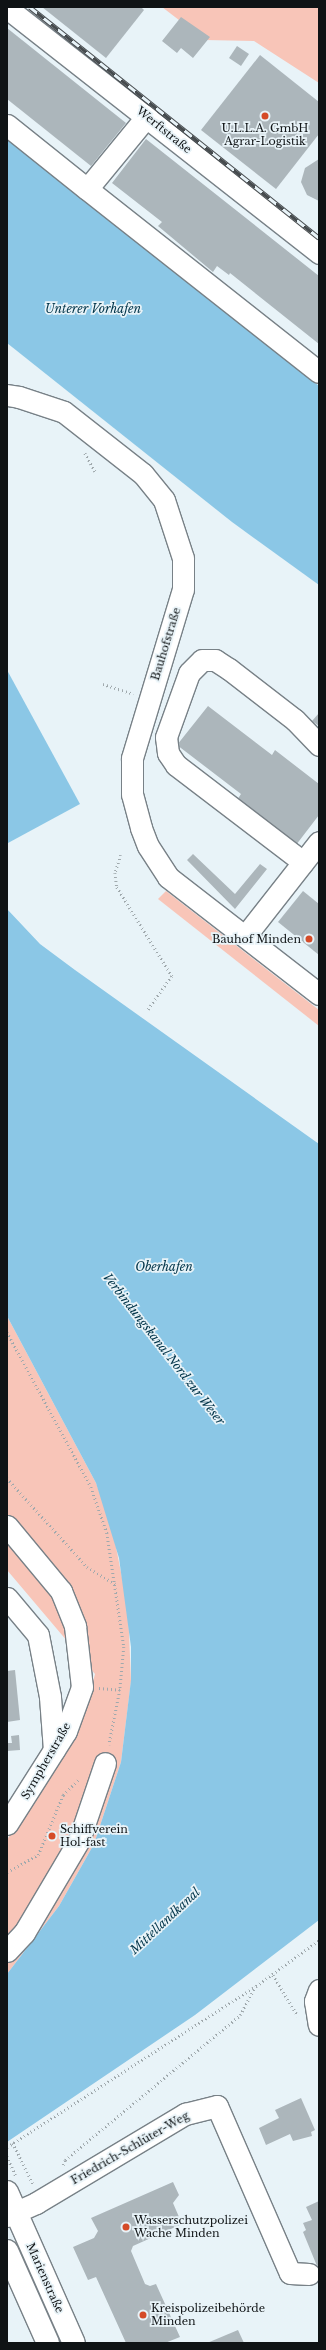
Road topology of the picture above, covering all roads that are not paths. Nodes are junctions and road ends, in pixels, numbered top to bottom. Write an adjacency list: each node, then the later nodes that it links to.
1 (7, 8): 2 (street, Werftstraße)
2 (147, 116): 4 (street); 5 (street, Werftstraße)
3 (7, 125): 4 (street)
4 (87, 189): 6 (street)
5 (319, 254)
6 (319, 372)
7 (7, 395): 11 (street, Bauhofstraße)
8 (319, 745): 10 (street)
9 (319, 843): 10 (street)
10 (303, 862): 11 (street)
11 (246, 935): 12 (street, Bauhofstraße)
12 (319, 994)
13 (7, 1526): 15 (street, Sympherstraße)
14 (7, 1598): 15 (street)
15 (54, 1750): 17 (street, Sympherstraße)
16 (105, 1763): 18 (street)
17 (7, 1824)
18 (7, 1951)
19 (319, 1990): 20 (street)
20 (319, 2024)
21 (7, 2192): 22 (main road, Marienstraße)
22 (11, 2214): 24 (street, Friedrich-Schlüter-Weg); 26 (main road, Marienstraße)
23 (7, 2251): 25 (main road)
24 (309, 2274)
25 (48, 2343)
26 (74, 2343)

